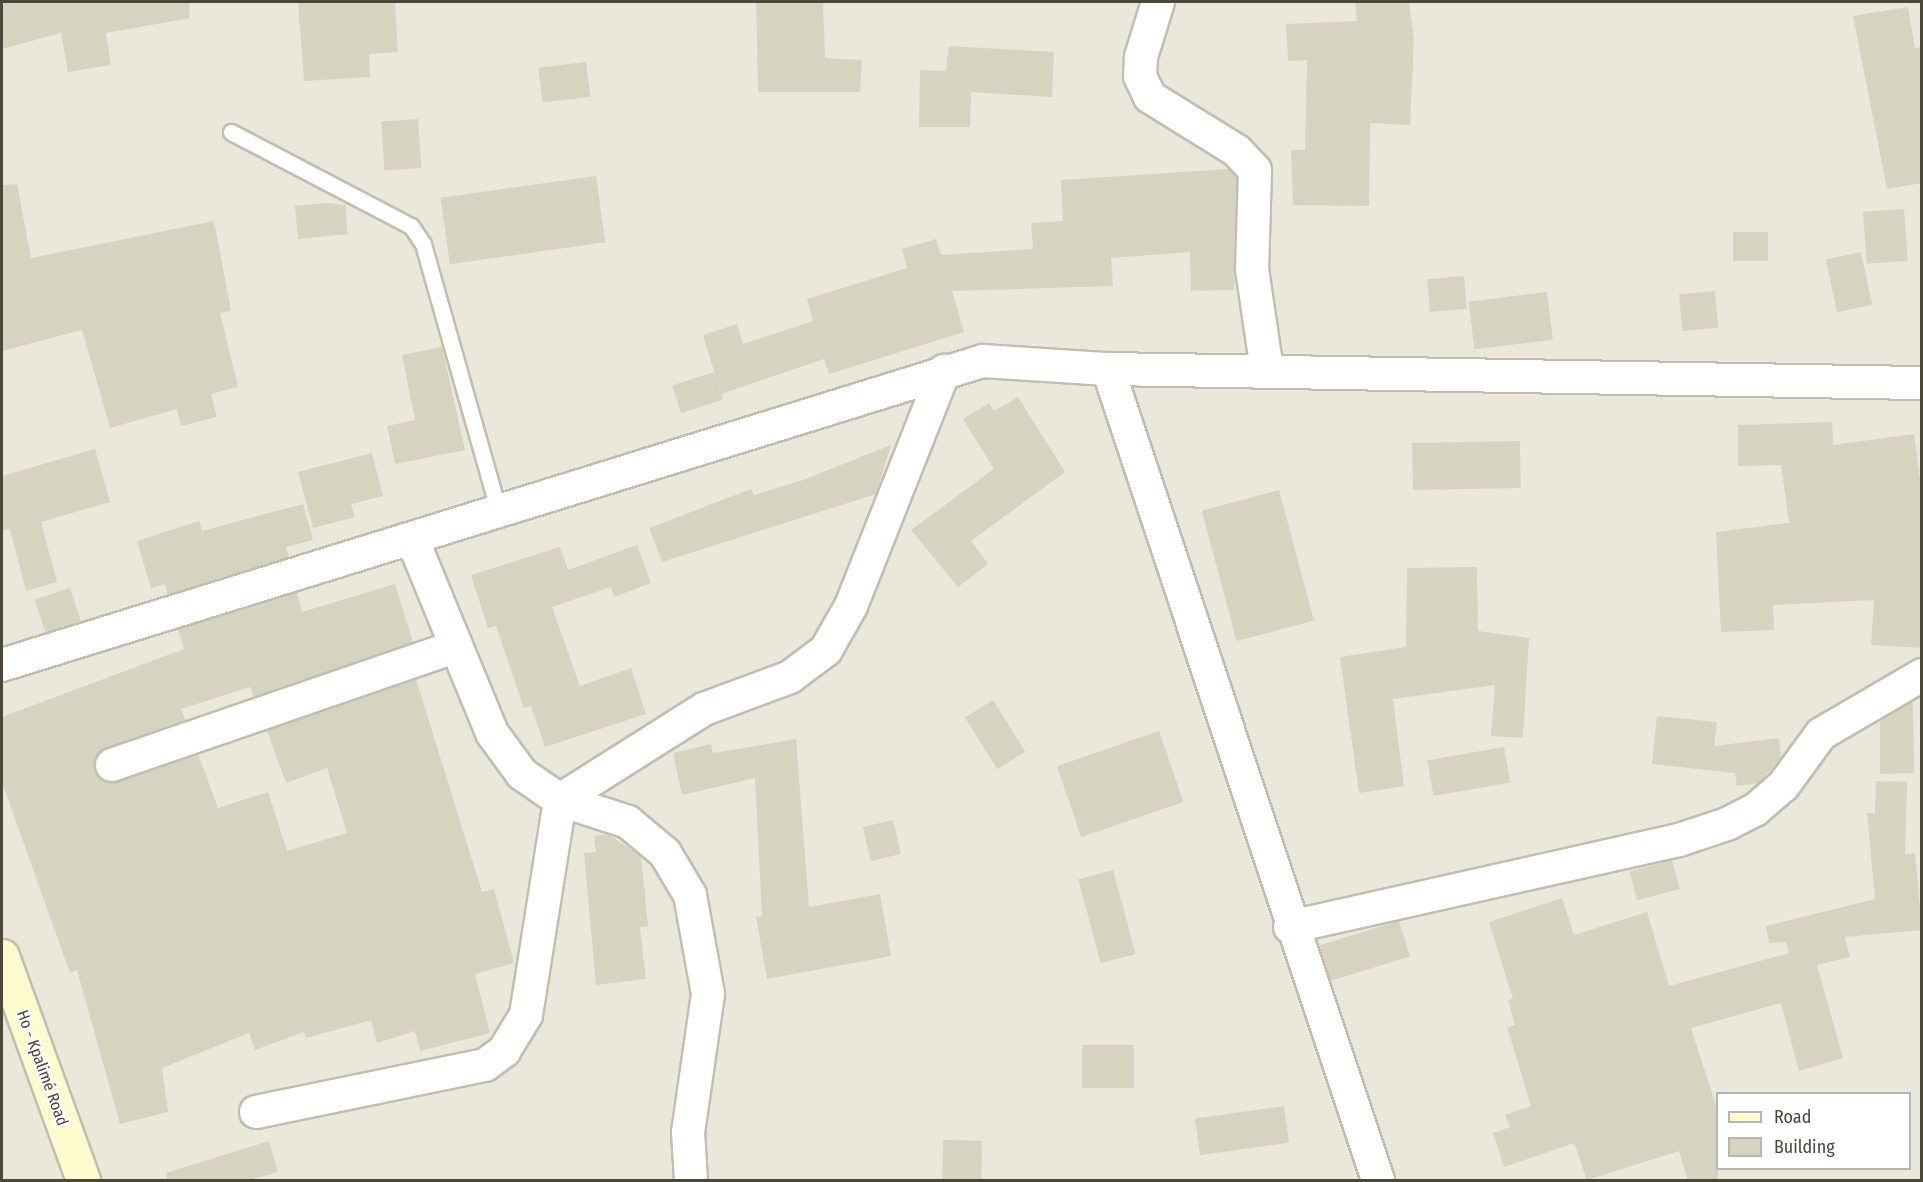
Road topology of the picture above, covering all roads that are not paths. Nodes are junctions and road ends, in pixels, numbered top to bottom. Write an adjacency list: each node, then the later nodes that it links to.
1 (1158, 2): 4 (street)
2 (231, 132): 7 (lane)
3 (1108, 369): 4 (street); 5 (street); 14 (street)
4 (1267, 370): 6 (street)
5 (944, 371): 7 (street); 13 (street)
6 (1922, 383)
7 (500, 513): 8 (street)
8 (413, 541): 9 (street); 10 (street)
9 (454, 647): 12 (street); 13 (street)
10 (2, 665)
11 (1922, 675): 14 (street)
12 (112, 765)
13 (560, 800): 16 (street); 18 (street)
14 (1290, 927): 19 (street)
15 (2, 956): 17 (main road, Ho - Kpalimé Road)
16 (256, 1113)
17 (83, 1180)
18 (691, 1180)
19 (1378, 1180)

